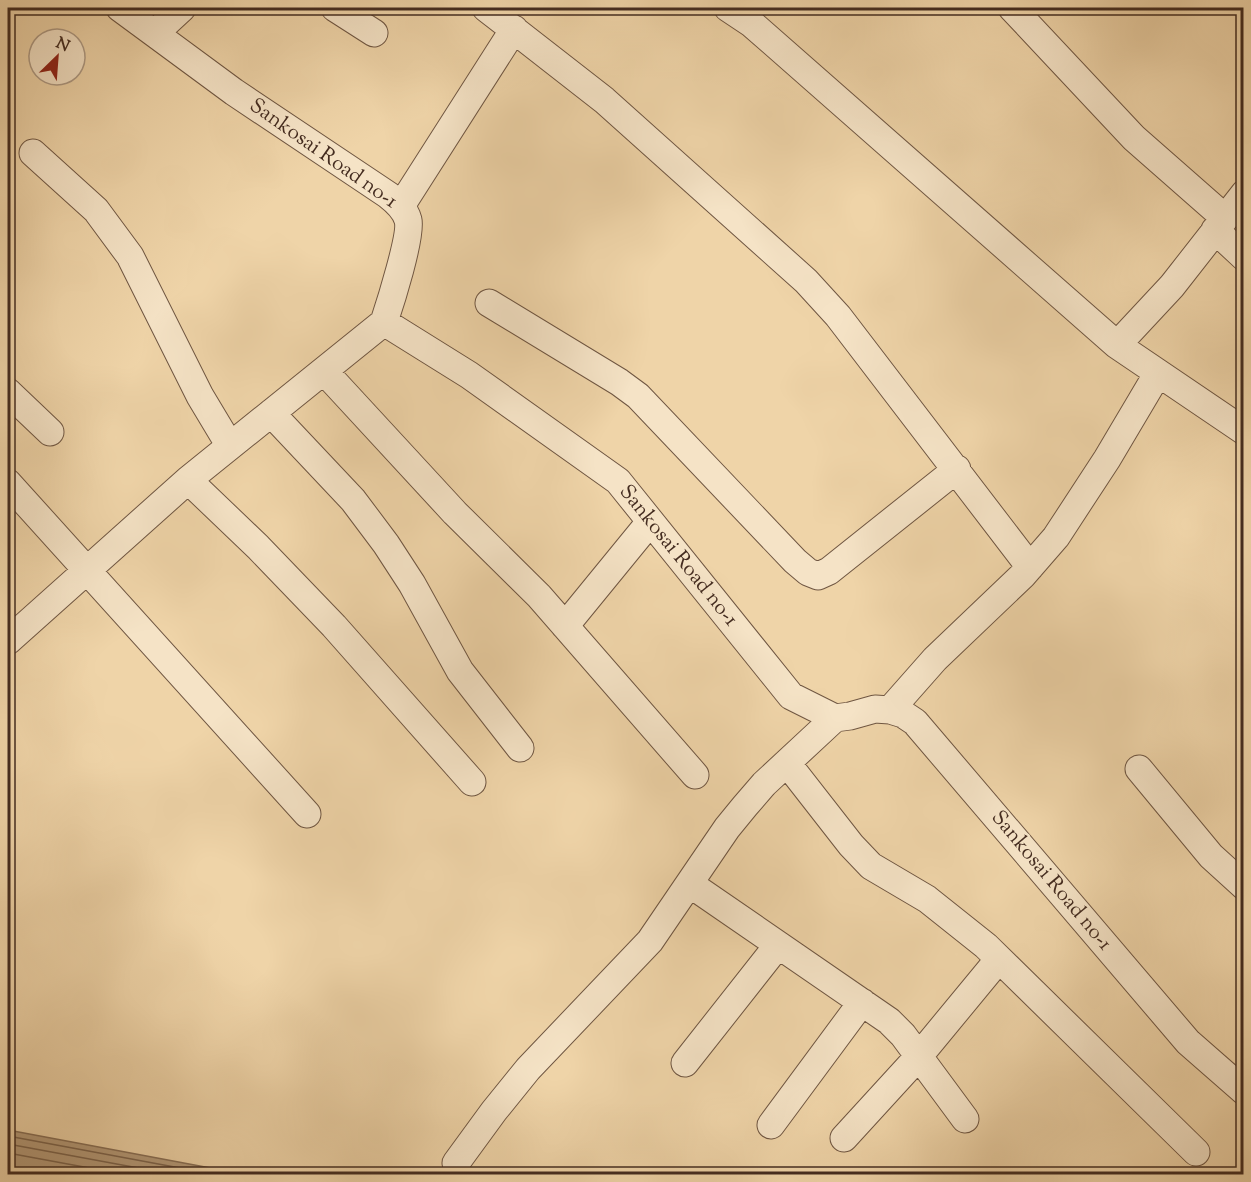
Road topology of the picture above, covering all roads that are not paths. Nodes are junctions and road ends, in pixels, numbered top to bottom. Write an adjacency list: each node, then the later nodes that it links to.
1 (120, 8): 8 (street, Sankosai Road no-1)
2 (182, 8): 8 (street)
3 (335, 8): 9 (street)
4 (486, 8): 7 (street)
5 (728, 8): 17 (street)
6 (1020, 10): 13 (street)
7 (514, 29): 12 (street); 25 (street)
8 (155, 33): 12 (street, Sankosai Road no-1)
9 (374, 33)
10 (33, 153): 24 (street)
11 (1244, 194): 13 (street)
12 (401, 206): 16 (street, Sankosai Road no-1)
13 (1220, 224): 14 (street); 17 (street)
14 (1244, 256)
15 (489, 303): 25 (street)
16 (384, 322): 18 (street); 28 (street, Sankosai Road no-1)
17 (1117, 345): 19 (street)
18 (324, 371): 21 (street); 31 (street)
19 (1158, 373): 22 (street); 29 (street)
20 (8, 392): 23 (street)
21 (271, 413): 24 (street); 35 (street)
22 (1244, 430)
23 (50, 432)
24 (230, 446): 26 (street)
25 (957, 469): 29 (street)
26 (189, 480): 30 (street); 39 (street)
27 (8, 483): 30 (street)
28 (650, 522): 31 (street); 34 (street, Sankosai Road no-1)
29 (1030, 567): 33 (street)
30 (87, 570): 32 (street); 40 (street)
31 (565, 626): 38 (street)
32 (8, 641)
33 (890, 710): 34 (street); 48 (street, Sankosai Road no-1)
34 (835, 718): 36 (street)
35 (520, 748)
36 (787, 763): 41 (street); 44 (street)
37 (1139, 769): 42 (street)
38 (695, 775)
39 (472, 782)
40 (308, 814)
41 (690, 884): 43 (street); 53 (street)
42 (1244, 886)
43 (778, 945): 45 (street); 47 (street)
44 (999, 959): 46 (street); 52 (street)
45 (861, 1002): 46 (street); 50 (street)
46 (919, 1056): 49 (street); 51 (street)
47 (685, 1063)
48 (1244, 1091)
49 (965, 1119)
50 (771, 1125)
51 (843, 1138)
52 (1196, 1152)
53 (456, 1163)

